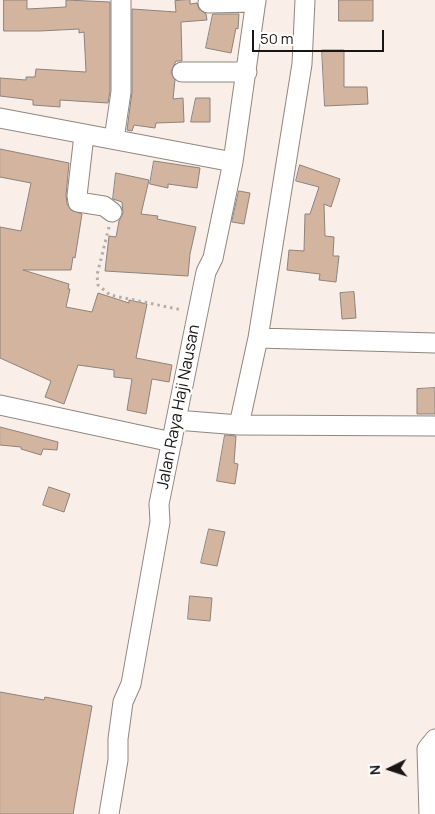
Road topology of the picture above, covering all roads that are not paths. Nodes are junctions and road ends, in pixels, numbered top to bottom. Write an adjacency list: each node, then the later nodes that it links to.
1 (121, 0): 9 (street)
2 (305, 0): 12 (street)
3 (256, 1): 4 (street); 6 (street, Jalan Raya Haji Nausan)
4 (208, 3)
5 (182, 72): 6 (street)
6 (246, 72): 10 (street, Jalan Raya Haji Nausan)
7 (0, 118): 8 (street)
8 (84, 135): 9 (street); 11 (street)
9 (114, 139): 10 (street)
10 (233, 162): 15 (street, Jalan Raya Haji Nausan)
11 (112, 212)
12 (258, 338): 13 (street); 16 (street)
13 (435, 343)
14 (0, 405): 18 (street)
15 (176, 420): 16 (street); 18 (street, Jalan Raya Haji Nausan)
16 (239, 425): 17 (street)
17 (435, 426)
18 (172, 442): 20 (street, Jalan Raya Haji Nausan)
19 (435, 739): 21 (street)
20 (109, 814)
21 (429, 814)

